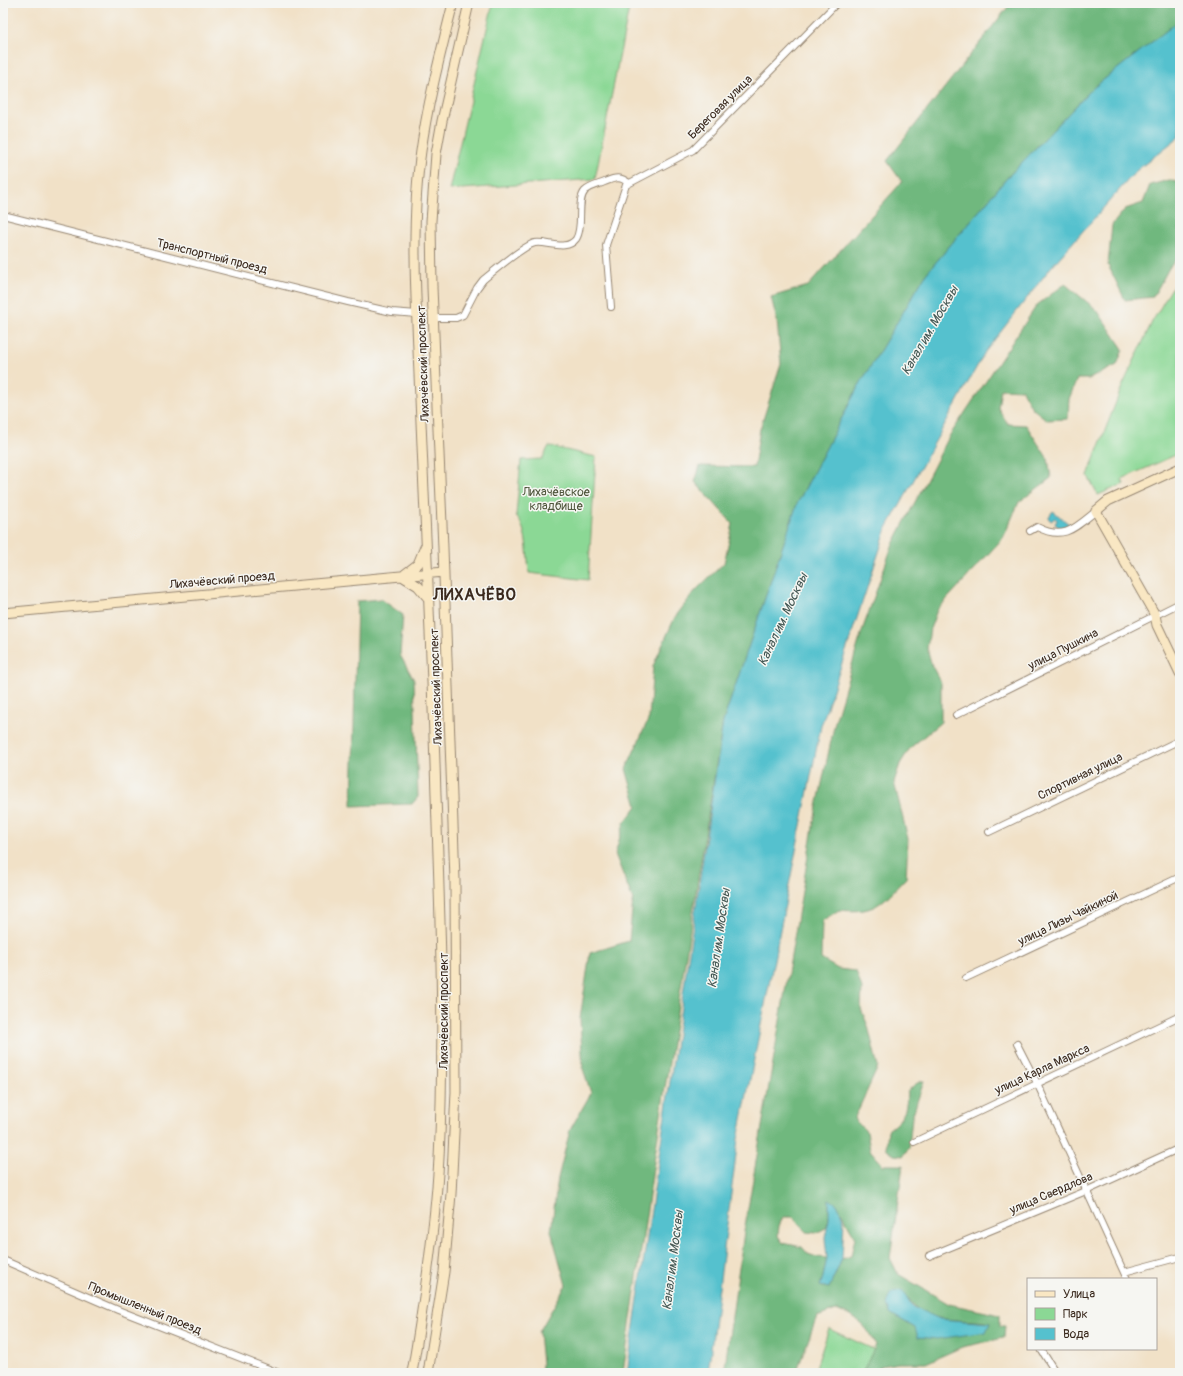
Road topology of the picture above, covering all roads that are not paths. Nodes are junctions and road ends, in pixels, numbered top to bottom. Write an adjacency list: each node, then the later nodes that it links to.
1 (453, 3): 7 (main road, Лихачёвский проспект)
2 (469, 3): 8 (main road, Лихачёвский проспект)
3 (837, 3): 4 (street, Береговая улица)
4 (629, 183): 6 (street); 8 (street)
5 (3, 215): 7 (street, Транспортный проезд)
6 (611, 307)
7 (417, 314): 12 (main road, Лихачёвский проспект)
8 (433, 318): 13 (main road, Лихачёвский проспект)
9 (1180, 468): 10 (main road)
10 (1096, 511): 11 (street); 19 (main road)
11 (1030, 531)
12 (427, 542): 14 (main road, Лихачёвский проспект); 15 (main road)
13 (444, 572): 14 (main road, Лихачёвский проезд); 40 (main road, Лихачёвский проспект)
14 (428, 573): 15 (main road, Лихачёвский проезд); 16 (main road, Лихачёвский проспект)
15 (402, 576): 16 (main road); 18 (main road, Лихачёвский проезд)
16 (429, 599): 39 (main road, Лихачёвский проспект)
17 (1180, 603): 19 (street, улица Пушкина)
18 (3, 613)
19 (1155, 615): 20 (main road); 21 (street, улица Пушкина)
20 (1180, 673)
21 (956, 715)
22 (1180, 740): 23 (street, Спортивная улица)
23 (989, 832)
24 (1180, 877): 25 (street, улица Лизы Чайкиной)
25 (966, 978)
26 (1180, 1016): 28 (street, улица Карла Маркса)
27 (1017, 1044): 28 (street)
28 (1037, 1083): 29 (street, улица Карла Маркса); 31 (street)
29 (914, 1142)
30 (1180, 1148): 31 (street, улица Свердлова)
31 (1086, 1191): 32 (street, улица Свердлова); 35 (street)
32 (929, 1256)
33 (1180, 1257): 35 (street)
34 (3, 1260): 38 (street, Промышленный проезд)
35 (1124, 1272): 36 (street)
36 (1127, 1278)
37 (1042, 1352): 41 (street)
38 (279, 1373)
39 (412, 1373)
40 (428, 1373)
41 (1056, 1373)

